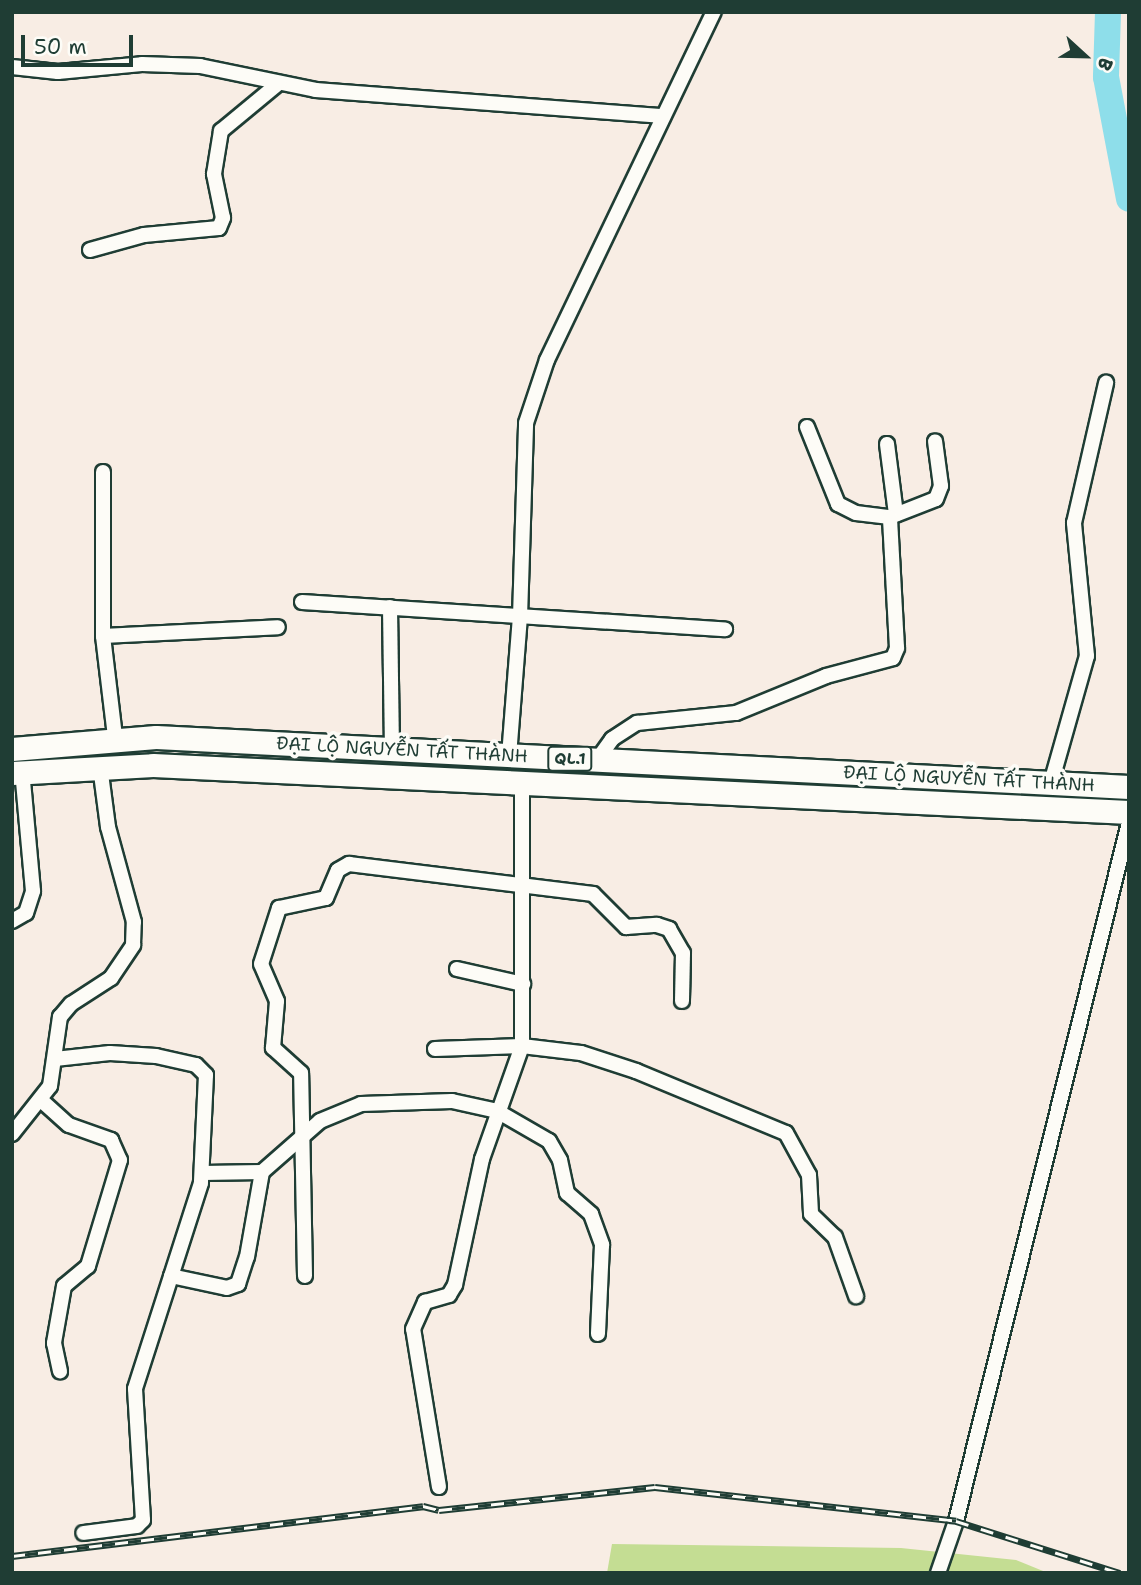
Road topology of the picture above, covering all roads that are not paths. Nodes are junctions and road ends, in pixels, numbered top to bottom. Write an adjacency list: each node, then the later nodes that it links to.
1 (714, 12): 4 (street)
2 (12, 67): 3 (street)
3 (279, 83): 4 (street); 5 (street)
4 (663, 116): 14 (street)
5 (90, 250)
6 (1106, 383): 26 (street)
7 (807, 427): 11 (street)
8 (935, 441): 11 (street)
9 (887, 444): 11 (street)
10 (103, 472): 17 (street)
11 (893, 515): 22 (street)
12 (302, 602): 13 (street)
13 (390, 607): 14 (street); 20 (street)
14 (520, 617): 16 (street); 21 (street)
15 (278, 627): 17 (street)
16 (725, 629)
17 (103, 636): 18 (street)
18 (115, 737): 19 (main road, ĐẠI LỘ NGUYỄN TẤT THÀNH / QL.1); 20 (main road, ĐẠI LỘ NGUYỄN TẤT THÀNH / QL.1); 23 (main road)
19 (12, 749)
20 (393, 750): 21 (main road, ĐẠI LỘ NGUYỄN TẤT THÀNH / QL.1)
21 (509, 756): 22 (main road, ĐẠI LỘ NGUYỄN TẤT THÀNH / QL.1); 25 (main road)
22 (597, 760): 26 (main road, ĐẠI LỘ NGUYỄN TẤT THÀNH / QL.1)
23 (108, 765): 24 (main road, ĐẠI LỘ NGUYỄN TẤT THÀNH / QL.1); 25 (main road, ĐẠI LỘ NGUYỄN TẤT THÀNH / QL.1); 37 (street)
24 (17, 772): 31 (street)
25 (514, 781): 28 (main road, ĐẠI LỘ NGUYỄN TẤT THÀNH / QL.1); 30 (street)
26 (1051, 783): 27 (main road, ĐẠI LỘ NGUYỄN TẤT THÀNH / QL.1)
27 (1129, 787)
28 (1129, 812)
29 (1129, 824): 51 (street)
30 (523, 884): 33 (street); 34 (street); 41 (street)
31 (12, 921)
32 (457, 969): 33 (street)
33 (523, 984): 35 (street)
34 (682, 1001)
35 (522, 1046): 36 (street); 39 (street); 46 (street)
36 (435, 1049)
37 (55, 1059): 38 (street); 43 (street)
38 (42, 1101): 40 (street); 48 (street)
39 (496, 1111): 41 (street); 47 (street); 49 (street)
40 (12, 1134)
41 (303, 1137): 42 (street); 45 (street)
42 (262, 1172): 43 (street); 44 (street)
43 (203, 1173): 44 (street)
44 (171, 1276): 50 (street)
45 (305, 1276)
46 (856, 1296)
47 (598, 1334)
48 (60, 1371)
49 (439, 1487)
50 (83, 1533)
51 (939, 1573)

